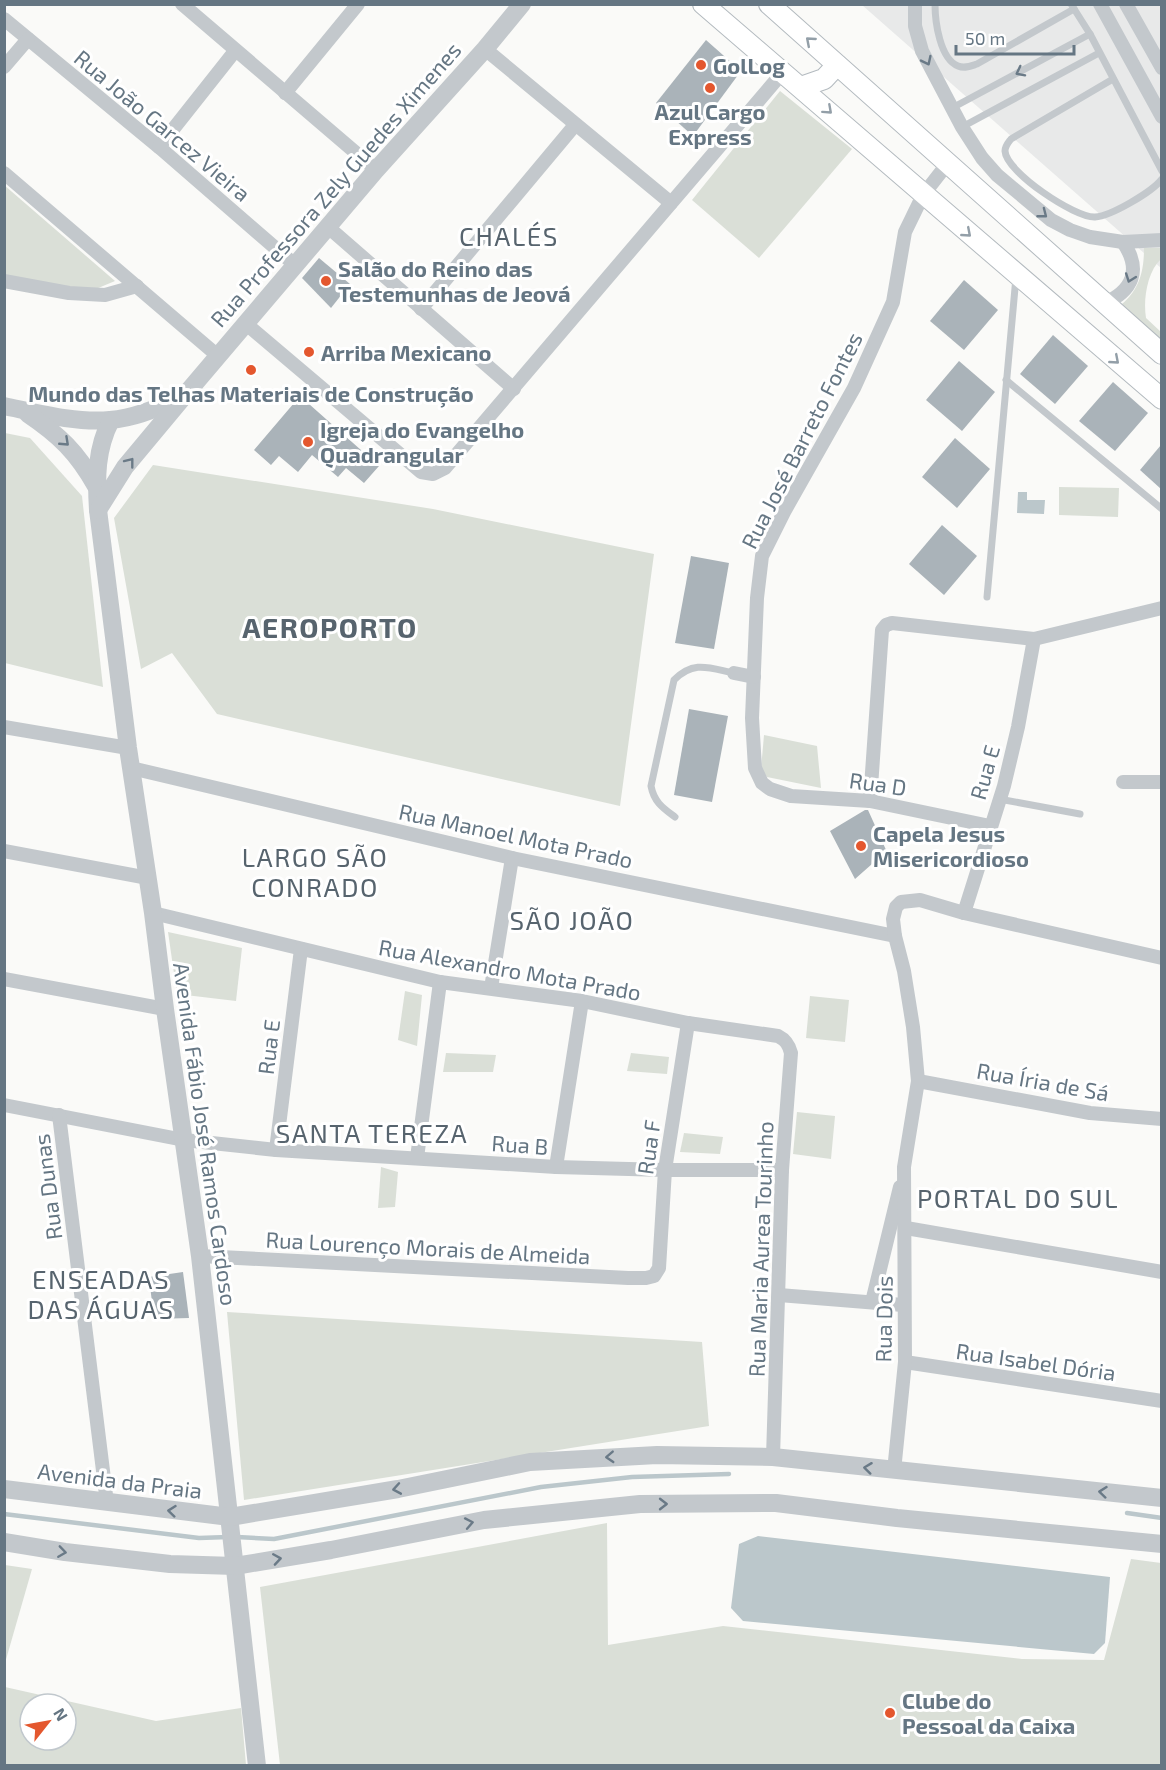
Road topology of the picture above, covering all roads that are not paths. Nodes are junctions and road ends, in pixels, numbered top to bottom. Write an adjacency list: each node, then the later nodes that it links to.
1 (357, 4): 23 (street)
2 (522, 4): 14 (street, Rua Professora Zely Guedes Ximenes)
3 (703, 4): 20 (main road)
4 (769, 4): 17 (main road, one-way to 4)
5 (915, 4): 24 (street, one-way to 24)
6 (935, 4): 10 (lane)
7 (1100, 4): 25 (street)
8 (1126, 4): 19 (street)
9 (191, 7): 15 (street)
10 (1073, 7): 12 (lane)
11 (4, 19): 13 (street, Rua João Garcez Vieira)
12 (1090, 34): 16 (lane); 24 (lane, one-way to 24)
13 (28, 39): 18 (street); 28 (street, Rua João Garcez Vieira)
14 (485, 49): 26 (street); 30 (street, Rua Professora Zely Guedes Ximenes)
15 (235, 51): 23 (street); 28 (street)
16 (1100, 53): 21 (lane); 27 (lane)
17 (837, 65): 22 (main road); 29 (main road)
18 (4, 67)
19 (1161, 68)
20 (783, 72): 22 (main road); 35 (street)
21 (1113, 79): 31 (lane); 33 (lane)
22 (801, 87): 34 (main road, one-way to 34)
23 (285, 93): 30 (street)
24 (952, 108): 27 (street)
25 (1161, 117)
26 (575, 124): 35 (street); 44 (street)
27 (962, 127): 38 (street, one-way to 38)
28 (159, 147): 39 (street, Rua João Garcez Vieira)
29 (948, 163): 34 (street, Rua José Barreto Fontes); 43 (main road)
30 (376, 170): 36 (street, Rua Professora Zely Guedes Ximenes)
31 (1161, 171)
32 (4, 173): 42 (street)
33 (1161, 179)
34 (923, 195): 40 (main road, one-way to 40); 61 (street, Rua José Barreto Fontes)
35 (671, 202): 49 (street)
36 (328, 227): 39 (street, Rua Professora Zely Guedes Ximenes); 44 (street)
37 (1161, 240): 38 (street)
38 (1123, 242): 43 (street, one-way to 43)
39 (295, 265): 45 (street, Rua Professora Zely Guedes Ximenes)
40 (1017, 275): 48 (lane); 51 (main road, one-way to 51)
41 (4, 281): 42 (street)
42 (137, 286): 47 (street)
43 (1103, 304): 46 (main road)
44 (421, 309): 49 (street)
45 (245, 323): 47 (street, Rua Professora Zely Guedes Ximenes); 49 (street)
46 (1161, 354)
47 (218, 356): 50 (street, Rua Professora Zely Guedes Ximenes)
48 (1006, 380): 55 (lane); 57 (lane)
49 (514, 389)
50 (185, 395): 53 (street); 56 (street, Rua Professora Zely Guedes Ximenes, one-way to 50)
51 (1161, 399)
52 (13, 407): 53 (street); 54 (street, one-way to 54)
53 (111, 420): 54 (street, Avenida Fábio José Ramos Cardoso)
54 (96, 486): 56 (street, Avenida Fábio José Ramos Cardoso)
55 (1161, 509)
56 (98, 510): 63 (street, Avenida Fábio José Ramos Cardoso)
57 (987, 597)
58 (1161, 608): 59 (street)
59 (1034, 639): 68 (street, Rua E); 69 (street)
60 (734, 673): 61 (street); 71 (lane)
61 (754, 677): 67 (street, Rua José Barreto Fontes)
62 (4, 727): 63 (street)
63 (128, 748): 64 (street, Avenida Fábio José Ramos Cardoso)
64 (131, 768): 74 (street, Rua Manoel Mota Prado); 75 (street, Avenida Fábio José Ramos Cardoso)
65 (1123, 782): 66 (street)
66 (1161, 782)
67 (762, 783): 69 (street, Rua D)
68 (999, 799): 70 (lane); 72 (street, Rua E)
69 (870, 801): 72 (street, Rua D)
70 (1080, 814)
71 (675, 818)
72 (990, 826): 77 (street, Rua E)
73 (4, 851): 75 (street)
74 (512, 858): 78 (street, Rua Manoel Mota Prado); 83 (street)
75 (148, 878): 76 (street, Avenida Fábio José Ramos Cardoso)
76 (153, 913): 79 (street, Rua Alexandro Mota Prado); 85 (street, Avenida Fábio José Ramos Cardoso)
77 (964, 913): 78 (street, Rua Dois); 80 (street)
78 (895, 936): 88 (street, Rua Dois)
79 (301, 950): 82 (street, Rua Alexandro Mota Prado); 93 (street, Rua E)
80 (1161, 958)
81 (4, 978): 85 (street)
82 (440, 982): 83 (street, Rua Alexandro Mota Prado); 94 (street)
83 (490, 988): 84 (street, Rua Alexandro Mota Prado)
84 (582, 1001): 86 (street, Rua Alexandro Mota Prado); 95 (street)
85 (165, 1009): 92 (street, Avenida Fábio José Ramos Cardoso)
86 (688, 1023): 87 (street, Rua Alexandro Mota Prado); 97 (street, Rua F)
87 (788, 1044): 98 (street, Rua Maria Aurea Tourinho)
88 (918, 1081): 91 (street, Rua Íria de Sá); 96 (street, Rua Dois)
89 (4, 1105): 90 (street, Rua B)
90 (59, 1115): 92 (street, Rua B); 112 (street, Rua Dunas)
91 (1161, 1119)
92 (184, 1140): 93 (street, Rua B); 100 (street, Avenida Fábio José Ramos Cardoso)
93 (276, 1150): 94 (street, Rua B)
94 (417, 1158): 95 (street, Rua B)
95 (556, 1167): 97 (street, Rua B)
96 (904, 1167): 99 (street, Rua Dois); 104 (street, Rua Dois)
97 (665, 1170): 98 (street, Rua B); 102 (street, Rua F)
98 (782, 1170): 103 (street, Rua Maria Aurea Tourinho)
99 (906, 1228): 101 (street); 105 (street, Rua Dois)
100 (200, 1256): 102 (street, Rua Lourenço Morais de Almeida); 113 (street, Avenida Fábio José Ramos Cardoso)
101 (1161, 1272)
102 (654, 1276)
103 (779, 1295): 104 (street); 108 (street, Rua Maria Aurea Tourinho)
104 (872, 1302): 105 (street)
105 (903, 1305): 106 (street, Rua Dois)
106 (905, 1362): 107 (street, Rua Isabel Dória); 109 (street, Rua Dois)
107 (1161, 1401)
108 (773, 1457): 109 (street, Avenida da Praia, one-way to 108); 113 (street, Avenida da Praia, one-way to 113)
109 (894, 1471): 111 (street, Avenida da Praia, one-way to 109)
110 (4, 1489): 112 (street, Avenida da Praia)
111 (1161, 1497)
112 (107, 1503): 113 (street, Avenida da Praia, one-way to 112)
113 (230, 1520): 116 (street, Avenida Fábio José Ramos Cardoso)
114 (4, 1542): 116 (street, one-way to 116)
115 (1161, 1544): 116 (street, one-way to 115)
116 (234, 1559): 117 (street, Avenida Fábio José Ramos Cardoso)
117 (257, 1766)

